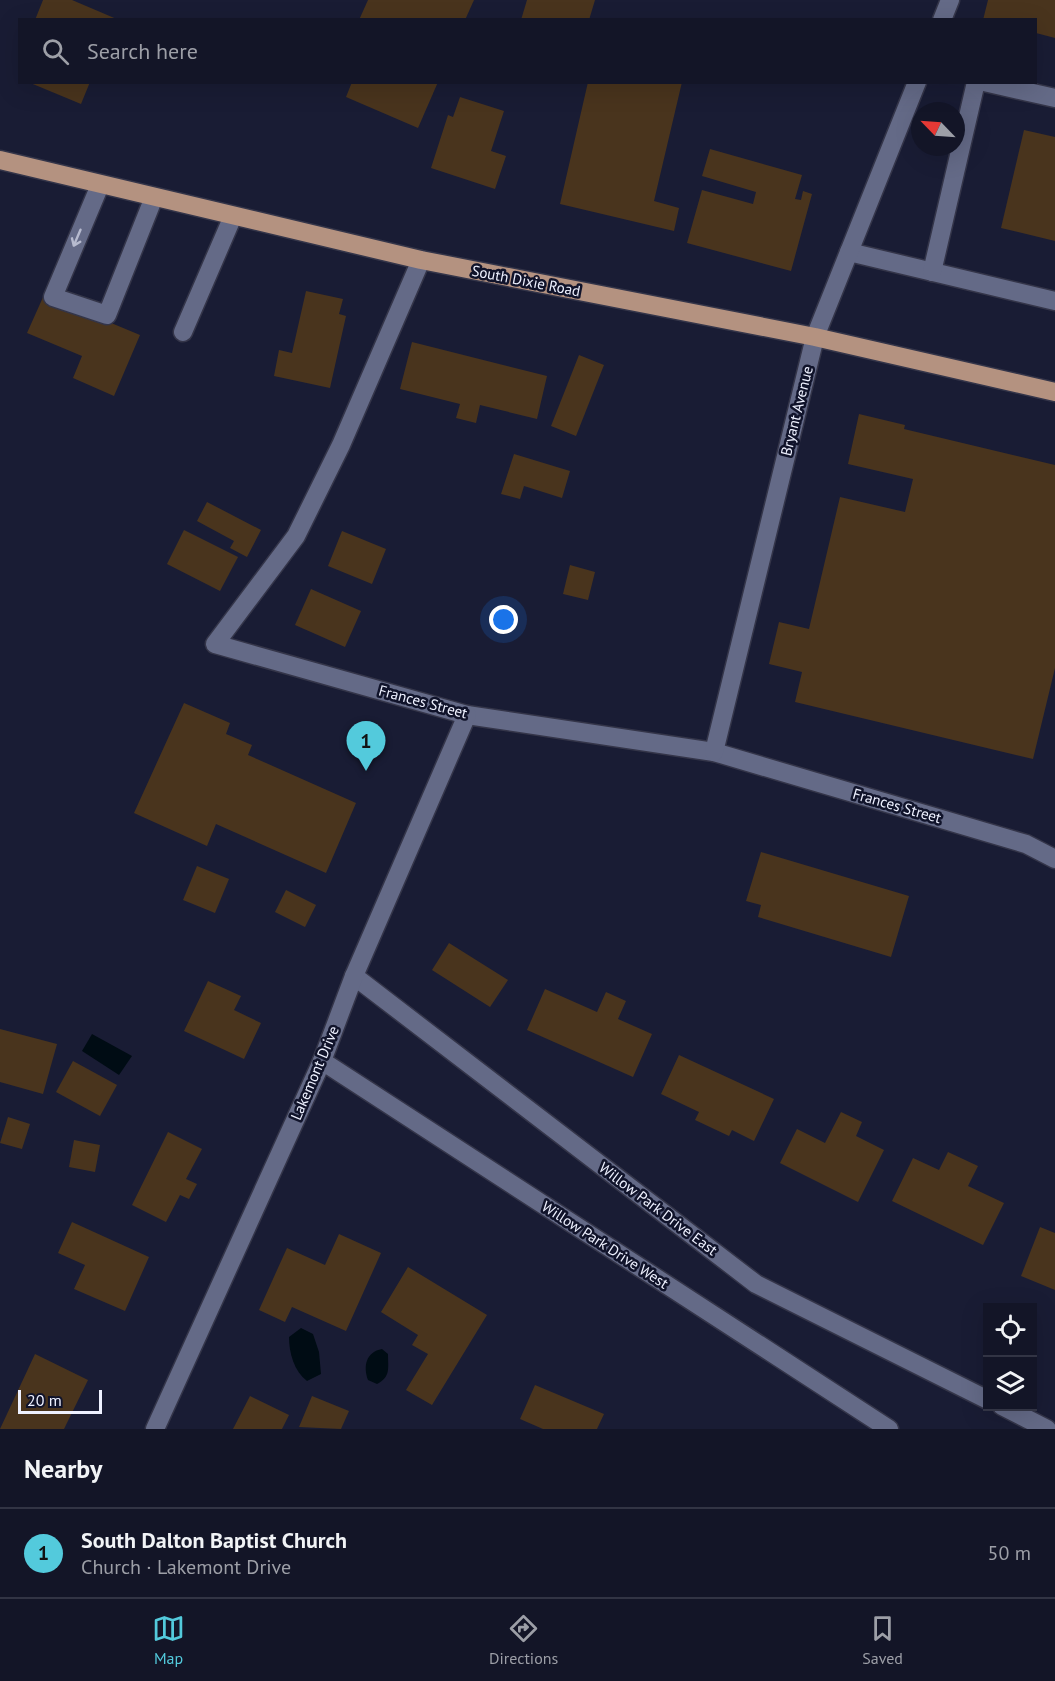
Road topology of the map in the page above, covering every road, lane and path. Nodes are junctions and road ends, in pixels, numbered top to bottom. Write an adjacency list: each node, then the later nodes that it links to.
1 (950, 0): 2 (street)
2 (943, 18)
3 (916, 84): 11 (street, Bryant Avenue)
4 (976, 84): 13 (street)
5 (993, 84): 6 (street)
6 (1055, 98)
7 (0, 160): 8 (main road, South Dixie Road)
8 (100, 185): 9 (main road, South Dixie Road); 9 (street, one-way to 9)
9 (154, 197): 10 (main road, South Dixie Road)
10 (233, 216): 12 (main road, South Dixie Road); 15 (street)
11 (849, 252): 13 (street); 16 (street, Bryant Avenue)
12 (420, 260): 16 (main road, South Dixie Road); 18 (street, Frances Street)
13 (932, 272): 14 (street)
14 (1055, 301)
15 (183, 332)
16 (814, 338): 17 (main road, South Dixie Road); 19 (street, Bryant Avenue)
17 (1055, 392)
18 (467, 715): 19 (street, Frances Street); 21 (street, Lakemont Drive)
19 (714, 752): 20 (street, Frances Street)
20 (1055, 859)
21 (354, 976): 22 (street, Lakemont Drive); 23 (street, Willow Park Drive East)
22 (322, 1061): 25 (street, Lakemont Drive); 26 (street, Willow Park Drive West)
23 (983, 1398)
24 (1010, 1411): 27 (street)
25 (155, 1429)
26 (889, 1429)
27 (1047, 1429)

